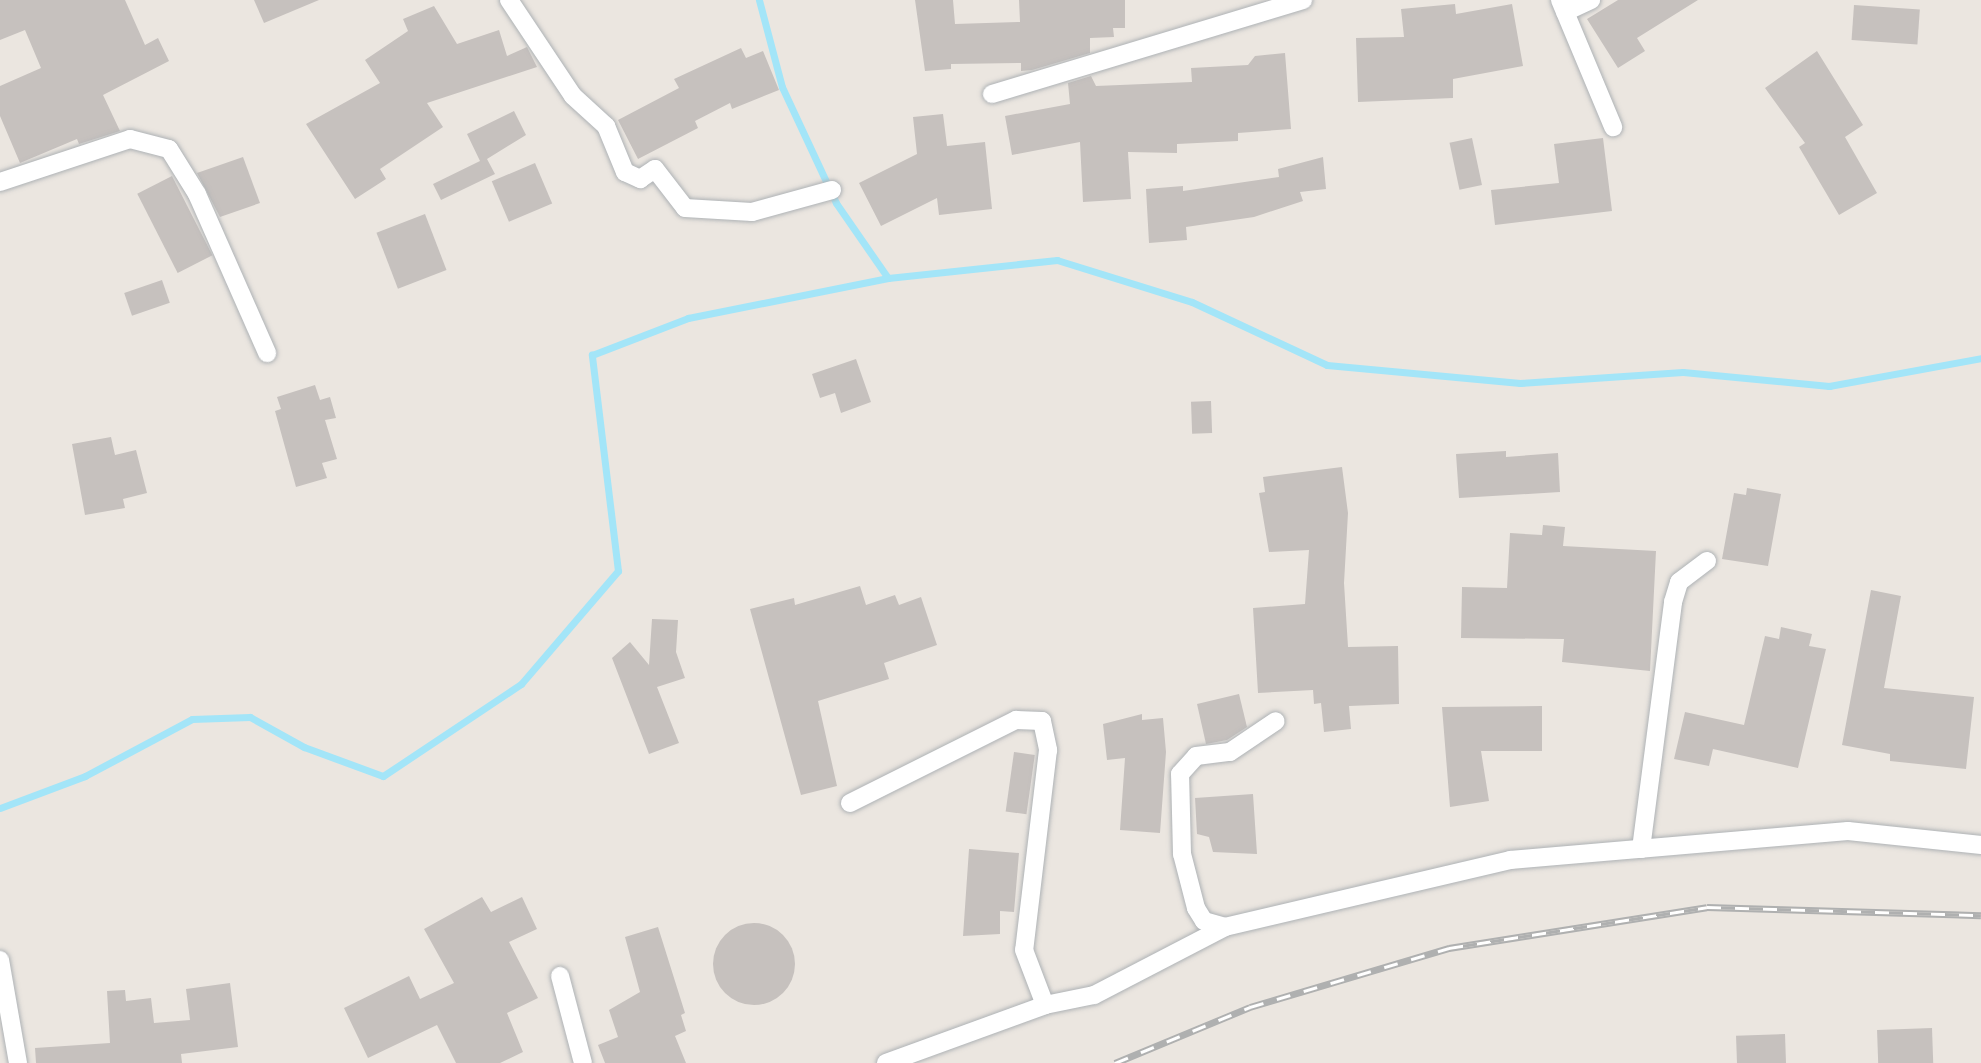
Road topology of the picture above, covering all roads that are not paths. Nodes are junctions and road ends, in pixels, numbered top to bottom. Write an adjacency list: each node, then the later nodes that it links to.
1 (509, 0): 8 (street)
2 (1303, 0): 5 (street)
3 (1591, 0): 4 (street)
4 (1562, 6): 6 (street)
5 (992, 94)
6 (1613, 127)
7 (0, 182): 9 (street)
8 (832, 190)
9 (267, 353)
10 (1707, 561): 14 (street)
11 (1276, 721): 15 (street)
12 (850, 803): 18 (street)
13 (1981, 845): 14 (street)
14 (1641, 849): 15 (street)
15 (1225, 927): 18 (street)
16 (0, 960): 19 (street)
17 (560, 976): 20 (street)
18 (1045, 1005): 21 (street)
19 (18, 1063)
20 (584, 1063)
21 (886, 1063)

